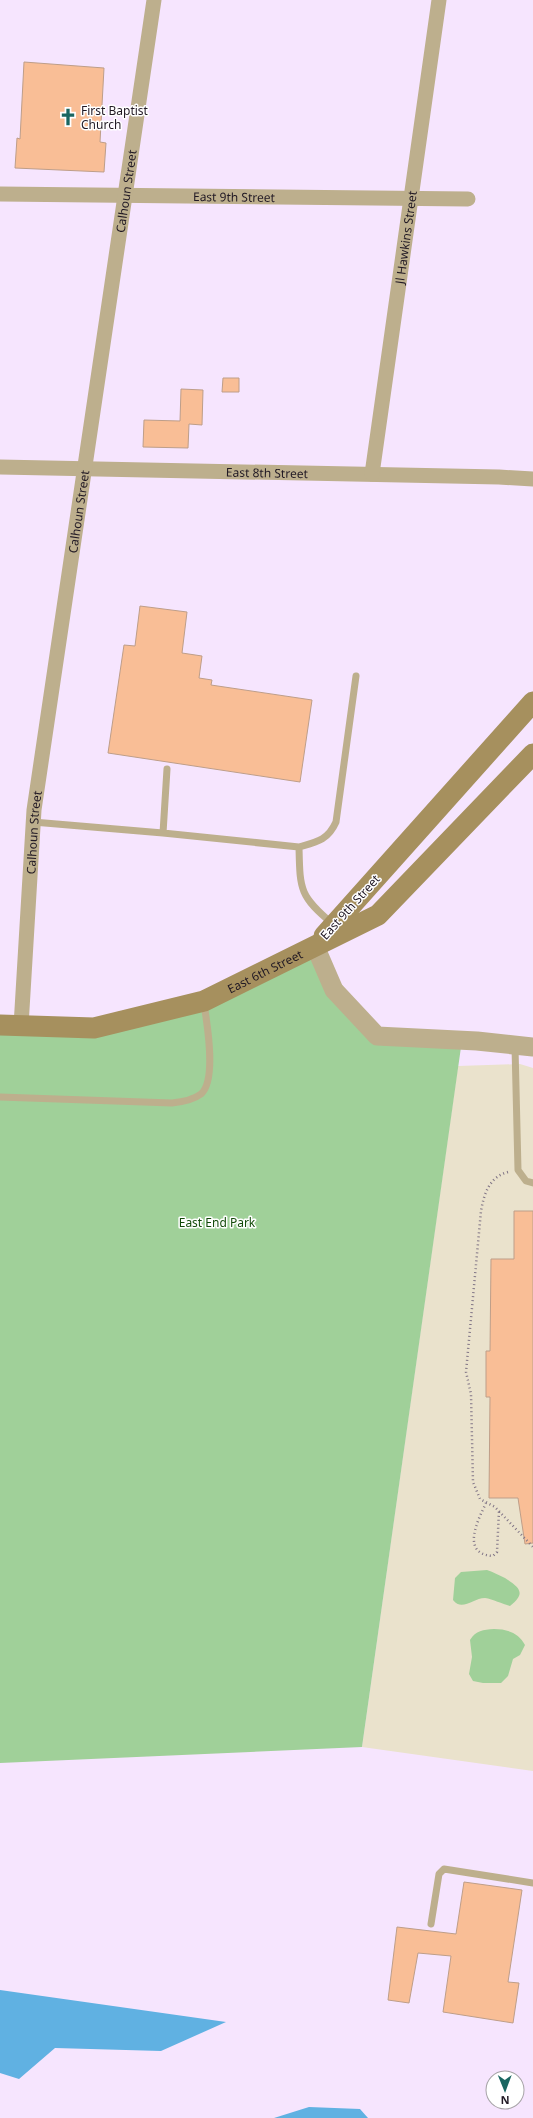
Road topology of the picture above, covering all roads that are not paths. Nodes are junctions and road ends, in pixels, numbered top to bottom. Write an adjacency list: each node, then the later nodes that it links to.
1 (154, 0): 4 (street, Calhoun Street)
2 (439, 0): 5 (street, Jl Hawkins Street)
3 (0, 194): 4 (street, East 9th Street)
4 (126, 195): 5 (street, East 9th Street); 8 (street, Calhoun Street)
5 (411, 198): 6 (street, East 9th Street); 9 (street, Jl Hawkins Street)
6 (468, 199)
7 (0, 467): 8 (street, East 8th Street)
8 (84, 468): 9 (street, East 8th Street); 15 (street, Calhoun Street)
9 (372, 474): 10 (street, East 8th Street)
10 (533, 479)
11 (356, 676): 17 (lane)
12 (533, 702): 18 (main road, East 9th Street)
13 (533, 754): 19 (main road, East 9th Street)
14 (167, 769): 16 (lane)
15 (33, 822): 16 (lane); 22 (street, Calhoun Street)
16 (163, 833): 17 (lane)
17 (299, 847): 18 (lane)
18 (334, 925): 19 (main road, East 9th Street)
19 (315, 946): 20 (main road, East 6th Street); 23 (street, East 6th Street)
20 (204, 1001): 22 (main road, East 6th Street); 24 (lane)
21 (0, 1025): 22 (main road, East 6th Street)
22 (20, 1026)
23 (524, 1046): 25 (lane)
24 (0, 1097)
25 (533, 1183)
26 (533, 1883): 27 (lane)
27 (431, 1924)

